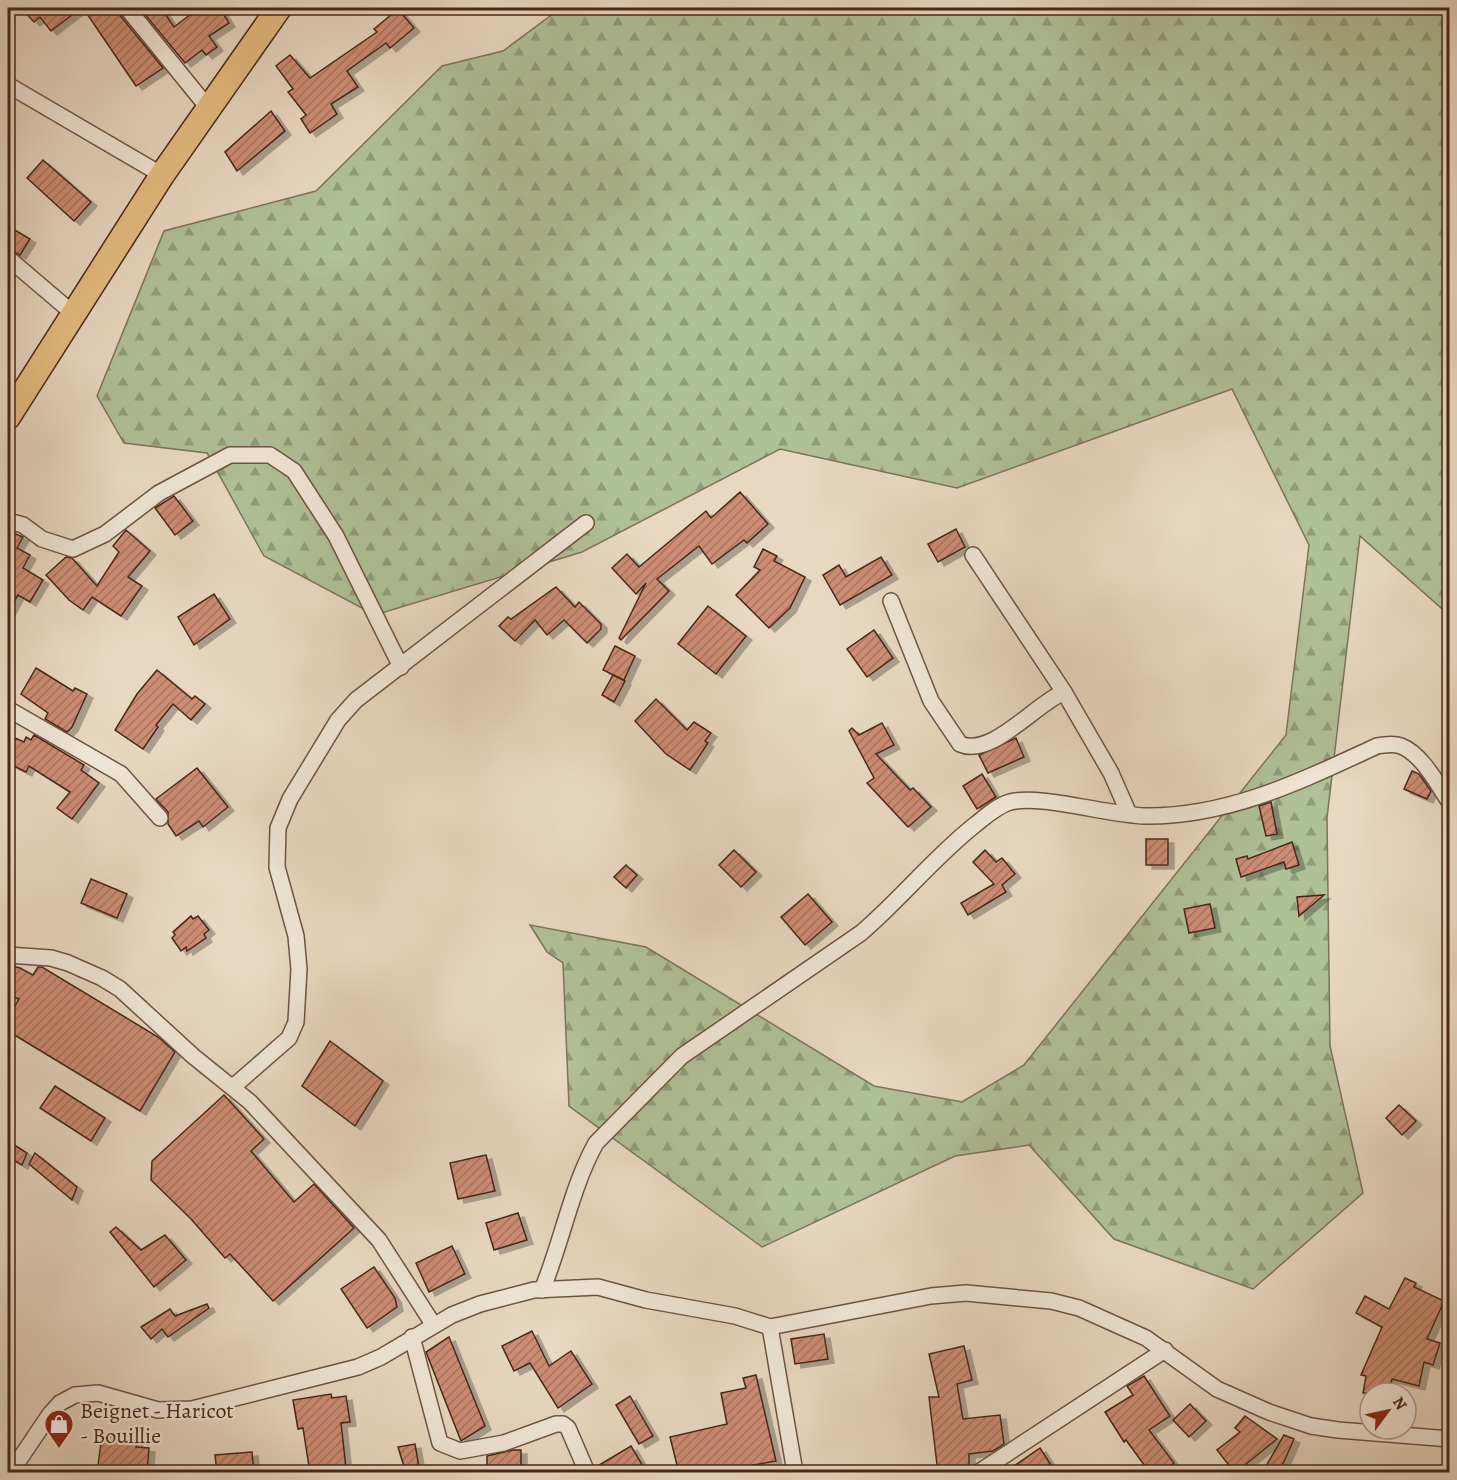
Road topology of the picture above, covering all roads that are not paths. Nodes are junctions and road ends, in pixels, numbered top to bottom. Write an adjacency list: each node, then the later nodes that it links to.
1 (128, 8): 4 (street)
2 (276, 9): 4 (main road)
3 (8, 85): 5 (street)
4 (209, 109): 5 (main road)
5 (162, 176): 7 (main road)
6 (8, 258): 7 (street)
7 (75, 315): 8 (main road)
8 (8, 417)
9 (8, 521): 13 (street)
10 (586, 523): 13 (street)
11 (973, 555): 14 (street)
12 (891, 601): 14 (street)
13 (400, 667): 20 (street)
14 (1065, 692): 17 (street)
15 (8, 709): 18 (street)
16 (1449, 803): 17 (street)
17 (1129, 814): 21 (street)
18 (160, 818)
19 (8, 955): 20 (street)
20 (232, 1087): 22 (street)
21 (542, 1290): 22 (street); 23 (street)
22 (434, 1324): 24 (street)
23 (770, 1327): 25 (street); 29 (street)
24 (412, 1337): 27 (street); 28 (street)
25 (1165, 1350): 26 (street); 30 (street)
26 (1449, 1438)
27 (11, 1473)
28 (587, 1473)
29 (795, 1473)
30 (979, 1473)

